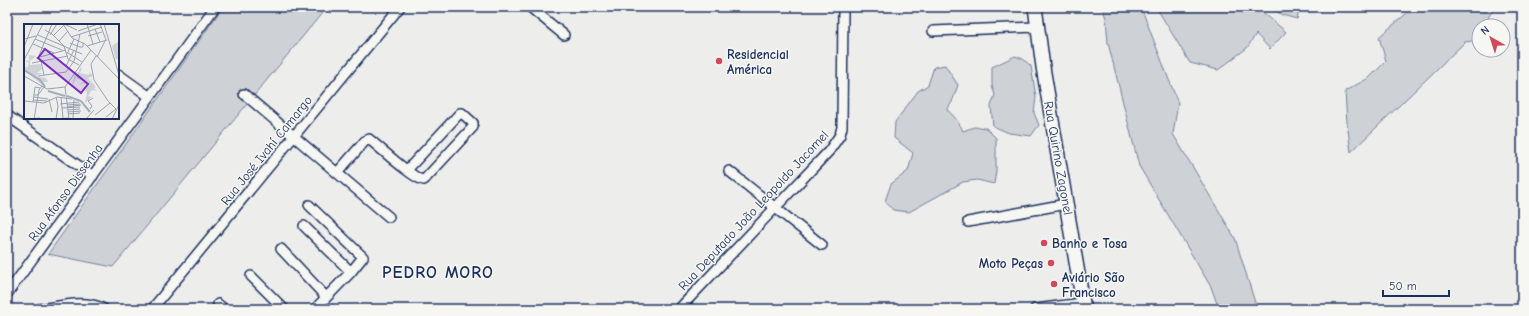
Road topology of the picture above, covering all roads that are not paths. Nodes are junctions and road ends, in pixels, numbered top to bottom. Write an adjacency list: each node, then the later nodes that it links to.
1 (215, 7): 11 (street, Rua Afonso Dissenha)
2 (400, 7): 13 (street, Rua José Ivahí Camargo)
3 (530, 7): 8 (street)
4 (843, 7): 20 (street, Rua Deputado João Leopoldo Jacomel)
5 (1035, 7): 6 (street, Rua Quirino Zagonel)
6 (1037, 27): 7 (street); 18 (street, Rua Quirino Zagonel)
7 (934, 31)
8 (564, 35)
9 (119, 75): 11 (street)
10 (244, 94): 13 (street)
11 (150, 97): 17 (street, Rua Afonso Dissenha)
12 (8, 116): 17 (street)
13 (294, 136): 16 (street); 33 (street, Rua José Ivahí Camargo)
14 (407, 170): 14 (street); 16 (street)
15 (729, 171): 20 (street)
16 (337, 174): 21 (street)
17 (93, 176): 28 (street, Rua Afonso Dissenha)
18 (1066, 204): 22 (street); 30 (street, Rua Quirino Zagonel)
19 (309, 205): 26 (street)
20 (775, 208): 24 (street); 36 (street, Rua Deputado João Leopoldo Jacomel)
21 (389, 217)
22 (968, 222)
23 (304, 226): 26 (street)
24 (822, 245)
25 (280, 249): 29 (street)
26 (350, 272): 29 (street)
27 (251, 276): 34 (street)
28 (7, 294)
29 (326, 297): 35 (street)
30 (1083, 306): 37 (street)
31 (40, 309): 32 (street)
32 (104, 309)
33 (152, 309)
34 (284, 309)
35 (315, 309)
36 (679, 309)
37 (1036, 309)

